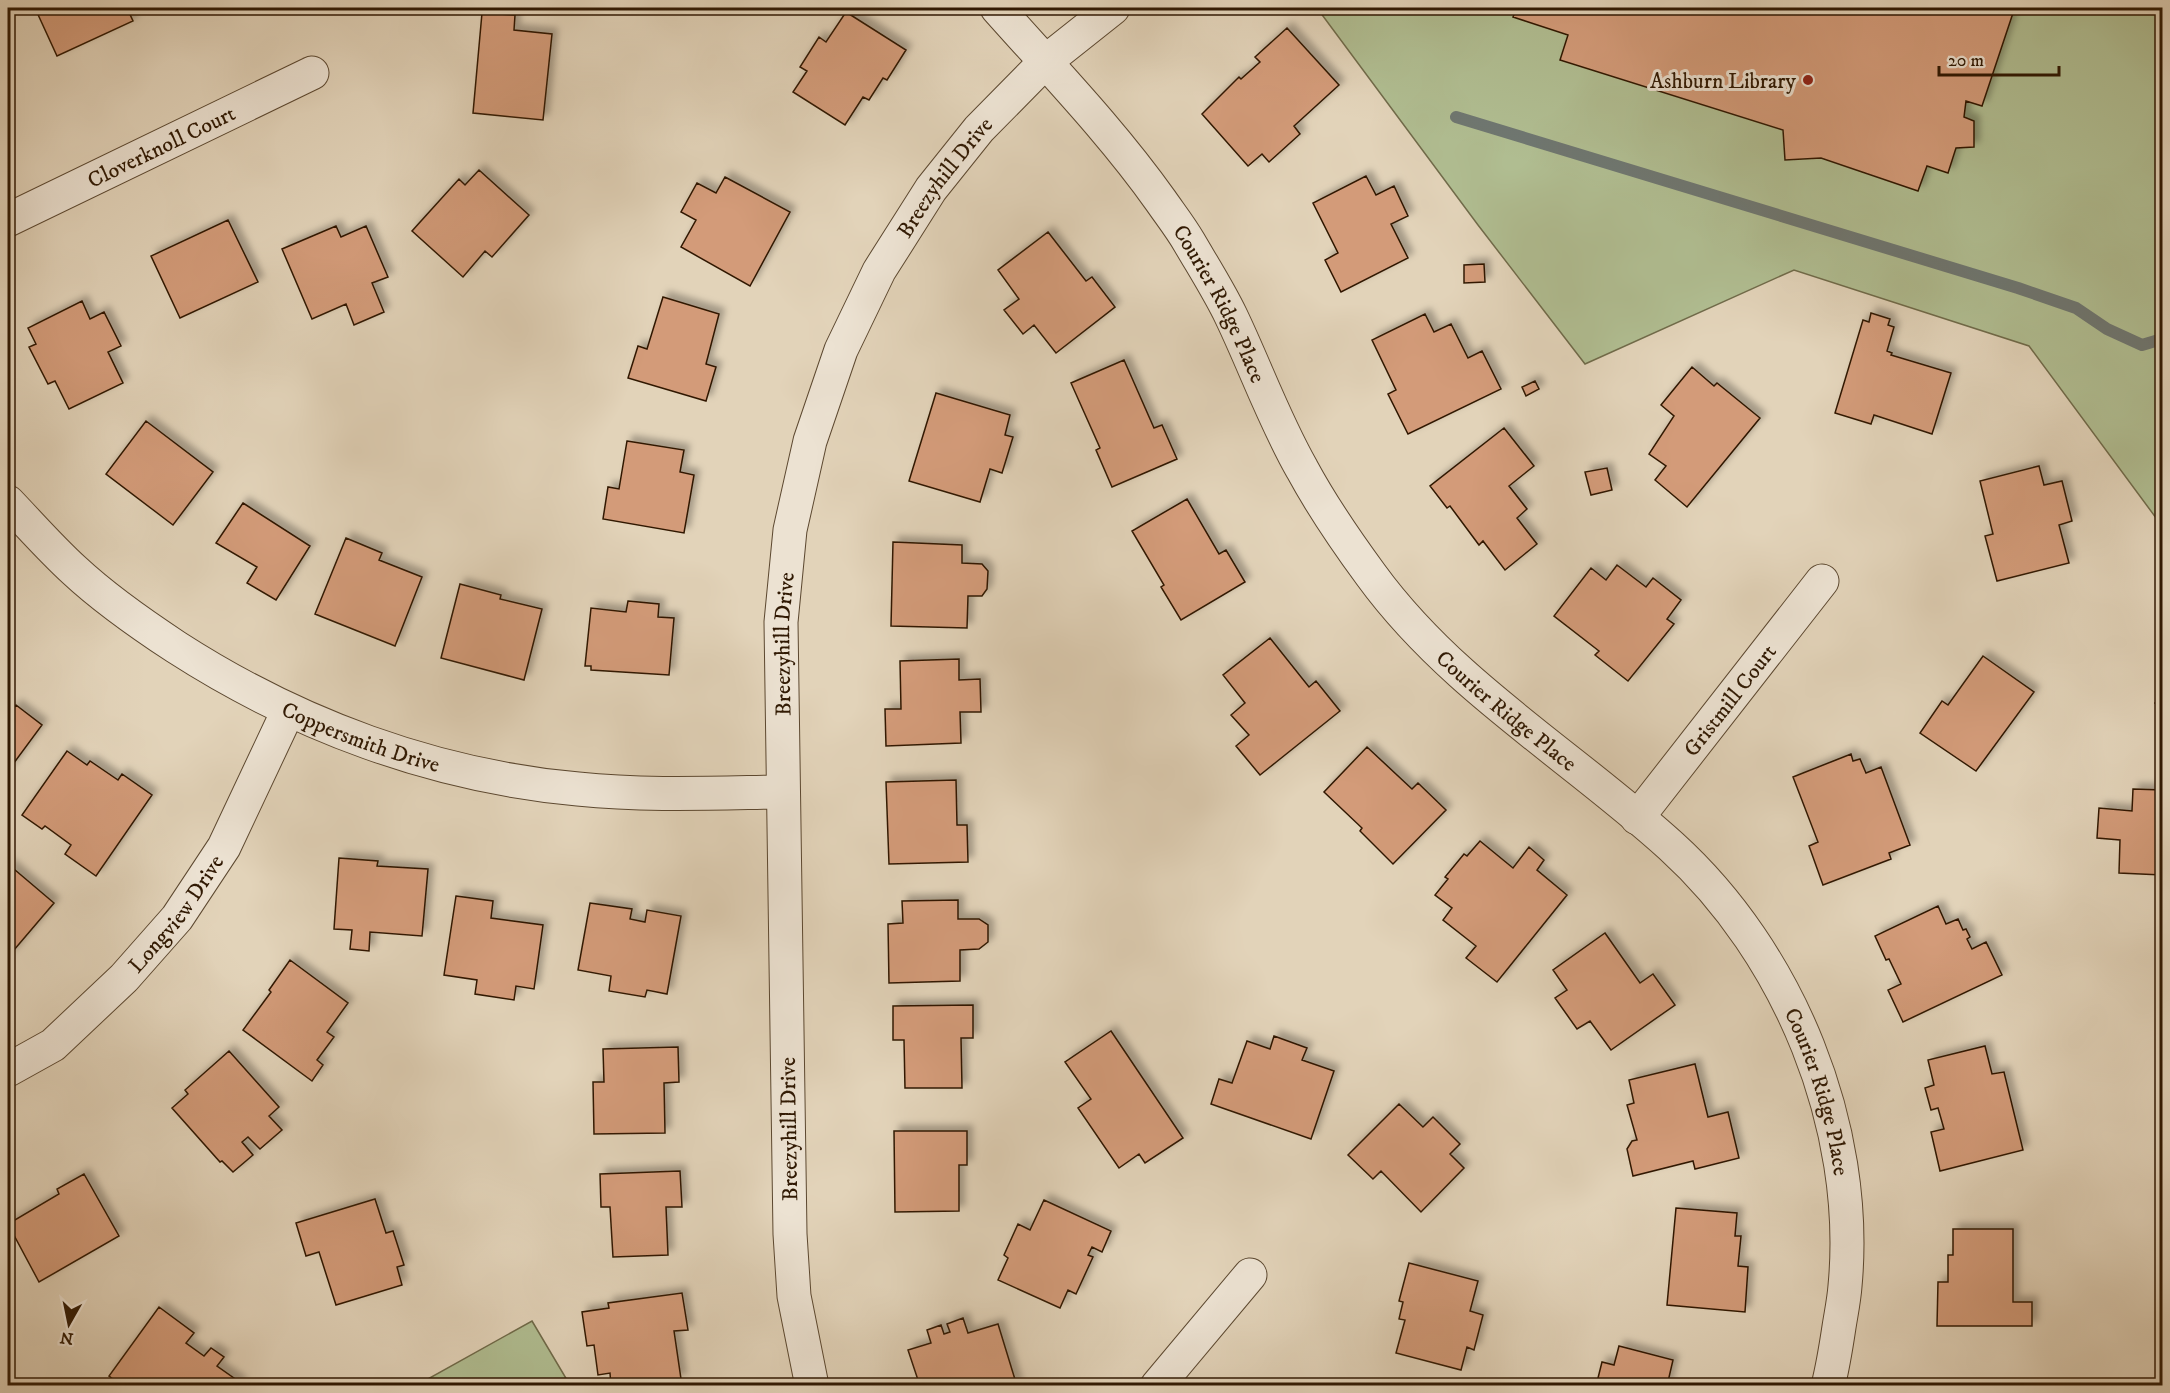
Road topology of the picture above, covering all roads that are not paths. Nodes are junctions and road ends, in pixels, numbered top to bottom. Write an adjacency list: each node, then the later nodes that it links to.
1 (997, 8): 3 (street, Courier Ridge Place)
2 (1113, 8): 3 (street, Breezyhill Drive)
3 (1045, 62): 9 (street, Breezyhill Drive); 10 (street, Courier Ridge Place)
4 (312, 73): 5 (street, Cloverknoll Court)
5 (8, 220)
6 (8, 502): 8 (street, Coppersmith Drive)
7 (1822, 581): 10 (street, Gristmill Court)
8 (288, 711): 9 (street, Coppersmith Drive); 11 (street, Longview Drive)
9 (782, 792): 13 (street, Breezyhill Drive)
10 (1637, 818): 15 (street, Courier Ridge Place)
11 (8, 1070)
12 (1250, 1275): 14 (street)
13 (812, 1386)
14 (1157, 1386)
15 (1828, 1386)

